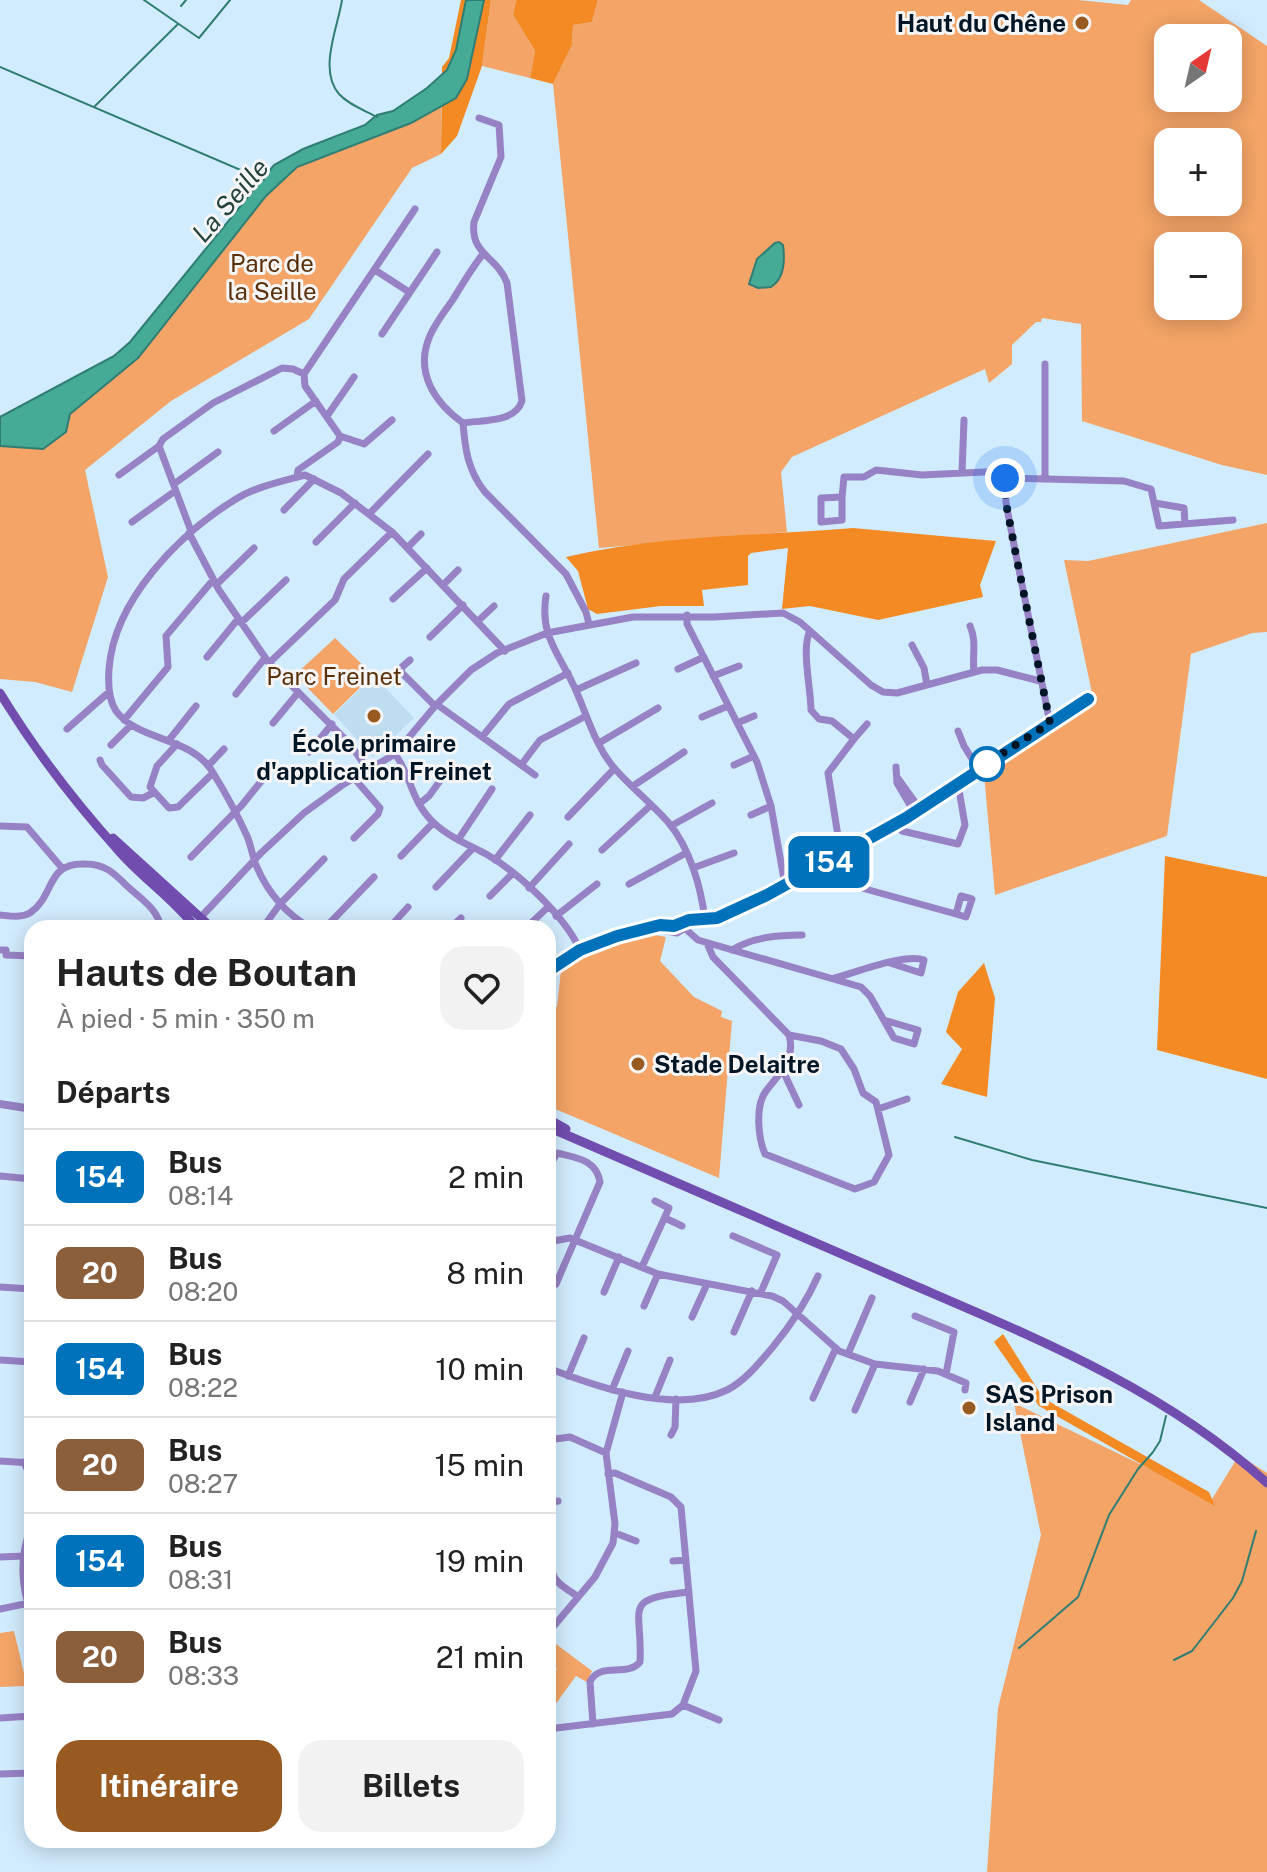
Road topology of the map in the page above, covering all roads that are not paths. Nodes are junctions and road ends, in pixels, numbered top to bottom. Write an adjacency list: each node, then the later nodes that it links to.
1 (479, 118): 4 (street)
2 (415, 209): 5 (street)
3 (437, 252): 6 (street)
4 (483, 254): 15 (street); 15 (street)
5 (375, 270): 6 (street); 9 (street)
6 (409, 292): 7 (street)
7 (382, 334)
8 (1045, 364): 26 (street)
9 (304, 374): 11 (street); 18 (street)
10 (354, 377): 12 (street)
11 (316, 401): 12 (street); 16 (street)
12 (327, 416): 17 (street)
13 (392, 420): 17 (street)
14 (964, 420): 21 (street)
15 (463, 423): 54 (street)
16 (274, 431)
17 (340, 436): 23 (street)
18 (159, 446): 22 (street); 27 (street)
19 (218, 452): 27 (street)
20 (428, 454): 32 (street)
21 (962, 472): 24 (street); 28 (street)
22 (119, 475)
23 (297, 477): 25 (street); 36 (street)
24 (1005, 478): 26 (street); 71 (street)
25 (314, 479): 29 (street); 31 (street)
26 (1045, 479): 30 (street)
27 (175, 487): 34 (street); 36 (street)
28 (842, 497): 28 (street)
29 (355, 503): 32 (street); 39 (street)
30 (1155, 503): 35 (street); 35 (street)
31 (284, 510)
32 (370, 513): 37 (street)
33 (1233, 520): 35 (street)
34 (132, 522)
35 (1185, 524)
36 (190, 532): 45 (street); 74 (street)
37 (392, 532): 41 (street); 63 (street)
38 (421, 534): 41 (street)
39 (316, 542)
40 (254, 548): 45 (street)
41 (407, 548): 42 (street)
42 (427, 568): 46 (street); 48 (street)
43 (458, 570): 46 (street)
44 (286, 580): 52 (street)
45 (215, 583): 52 (street); 86 (street)
46 (443, 585): 49 (street)
47 (546, 596): 57 (street)
48 (393, 599)
49 (463, 605): 53 (street); 58 (street)
50 (494, 606): 53 (street)
51 (687, 615): 54 (street); 56 (street); 62 (street)
52 (240, 621): 61 (street); 63 (street)
53 (478, 621): 60 (street)
54 (589, 624): 57 (street)
55 (970, 626): 68 (street)
56 (810, 631): 72 (street); 95 (street)
57 (547, 633): 60 (street); 69 (street)
58 (430, 637)
59 (912, 645): 72 (street)
60 (505, 651): 79 (street)
61 (207, 657)
62 (704, 657): 67 (street); 70 (street)
63 (267, 660): 76 (street); 77 (street)
64 (410, 660): 79 (street)
65 (636, 663): 73 (street)
66 (739, 666): 70 (street)
67 (678, 669)
68 (974, 672): 71 (street); 72 (street)
69 (568, 673): 73 (street); 94 (street)
70 (713, 676): 81 (street)
71 (1040, 681): 89 (street)
72 (927, 685)
73 (576, 690): 83 (street)
74 (109, 692): 86 (street); 92 (street)
75 (0, 693): 164 (main road)
76 (236, 694)
77 (297, 694): 87 (street); 90 (street)
78 (1088, 699): 89 (street)
79 (436, 705): 94 (street); 102 (street)
80 (196, 706): 96 (street)
81 (728, 706): 85 (street); 88 (street)
82 (658, 708): 97 (street)
83 (586, 716): 97 (street); 105 (street)
84 (754, 716): 88 (street)
85 (702, 717)
86 (128, 722): 96 (street); 98 (street)
87 (273, 723)
88 (737, 723): 103 (street)
89 (1050, 723): 108 (street)
90 (332, 724): 100 (street); 111 (street)
91 (867, 724): 95 (street)
92 (67, 729)
93 (958, 731): 108 (street)
94 (482, 737): 105 (street)
95 (854, 739): 140 (street)
96 (173, 742): 109 (street); 119 (street)
97 (599, 743): 110 (street)
98 (111, 745)
99 (224, 749): 109 (street)
100 (309, 752)
101 (684, 752): 117 (street)
102 (395, 754): 111 (street); 121 (street)
103 (754, 756): 106 (street); 123 (street)
104 (100, 760): 119 (street)
105 (521, 765): 113 (street)
106 (734, 765)
107 (896, 767): 124 (street)
108 (981, 768): 116 (street)
109 (211, 769): 119 (street); 125 (street)
110 (614, 769): 117 (street); 128 (street)
111 (368, 770): 114 (street)
112 (445, 774): 121 (street)
113 (535, 775)
114 (354, 778): 133 (street); 143 (street)
115 (263, 779): 125 (street)
116 (958, 784): 124 (street); 130 (street)
117 (633, 786): 122 (street)
118 (492, 789): 134 (street)
119 (153, 793)
120 (712, 803): 132 (street)
121 (419, 804): 129 (street)
122 (651, 805): 132 (street); 137 (street)
123 (771, 806): 127 (street); 153 (street)
124 (917, 811): 130 (street)
125 (234, 813): 142 (street); 143 (street)
126 (530, 815): 145 (street)
127 (751, 815)
128 (568, 817)
129 (433, 823): 134 (street); 141 (street)
130 (895, 824): 140 (street)
131 (0, 826): 146 (street)
132 (671, 826): 138 (street)
133 (354, 838)
134 (458, 840): 136 (street)
135 (569, 844): 155 (street)
136 (473, 848): 145 (street); 154 (street)
137 (602, 850)
138 (686, 853): 147 (street); 152 (street)
139 (734, 853): 147 (street)
140 (841, 855): 148 (street)
141 (401, 856)
142 (191, 857)
143 (255, 859): 157 (street); 165 (street)
144 (324, 859): 157 (street)
145 (495, 860): 149 (street)
146 (62, 868): 161 (street); 163 (street)
147 (693, 868): 171 (street)
148 (814, 870): 153 (street); 160 (street)
149 (513, 873): 155 (street); 156 (street)
150 (374, 877): 168 (street)
151 (597, 884): 162 (street)
152 (629, 884)
153 (785, 885): 171 (street)
154 (436, 887)
155 (529, 888): 159 (street)
156 (490, 896)
157 (280, 904): 166 (street); 167 (street)
158 (408, 907): 169 (street)
159 (548, 907): 162 (street); 170 (street)
160 (956, 914)
161 (0, 915)
162 (556, 916): 175 (street)
163 (159, 920)
164 (191, 920)
165 (200, 920)
166 (268, 920)
167 (301, 920)
168 (333, 920)
169 (396, 920)
170 (534, 920)
171 (705, 920): 172 (street)
172 (682, 927): 174 (street); 175 (street)
173 (802, 935): 176 (street)
174 (707, 943): 176 (street); 183 (street)
175 (580, 950): 180 (street)
176 (732, 950): 181 (street)
177 (2, 955): 178 (street)
178 (24, 956)
179 (890, 963): 181 (street)
180 (556, 966)
181 (833, 979): 182 (street)
182 (884, 1020): 182 (street)
183 (789, 1035): 184 (street); 189 (street)
184 (783, 1071): 187 (street); 189 (street)
185 (907, 1099): 189 (street)
186 (0, 1104): 188 (street)
187 (799, 1105)
188 (24, 1108)
189 (878, 1109)
190 (556, 1124): 192 (main road)
191 (556, 1130): 192 (main road)
192 (604, 1151): 245 (main road)
193 (556, 1155): 201 (street)
194 (0, 1176): 195 (street)
195 (24, 1178)
196 (655, 1201): 197 (street)
197 (665, 1218): 198 (street); 203 (street)
198 (682, 1226)
199 (733, 1236): 211 (street)
200 (556, 1240): 201 (street)
201 (575, 1240): 202 (street); 206 (street)
202 (619, 1257): 203 (street); 210 (street)
203 (642, 1267): 204 (street)
204 (658, 1274): 207 (street); 213 (street)
205 (818, 1276): 214 (street)
206 (556, 1284)
207 (707, 1284): 211 (street); 216 (street)
208 (0, 1287): 209 (street)
209 (24, 1288)
210 (604, 1292)
211 (756, 1292): 214 (street); 217 (street)
212 (872, 1298): 221 (street)
213 (644, 1306)
214 (798, 1315): 219 (street); 235 (street)
215 (915, 1316): 228 (street)
216 (692, 1317)
217 (734, 1332)
218 (584, 1338): 229 (street)
219 (836, 1348): 221 (street); 234 (street)
220 (628, 1351): 230 (street)
221 (848, 1354): 225 (street)
222 (0, 1360): 224 (street)
223 (670, 1360): 233 (street)
224 (24, 1362)
225 (875, 1364): 226 (street); 237 (street)
226 (924, 1369): 228 (street); 236 (street)
227 (556, 1371): 229 (street)
228 (946, 1374): 231 (street)
229 (568, 1376): 230 (street)
230 (612, 1390): 232 (street); 238 (street)
231 (965, 1390)
232 (623, 1392): 233 (street); 238 (street)
233 (655, 1397): 235 (street)
234 (813, 1398)
235 (676, 1399): 239 (street)
236 (910, 1402)
237 (855, 1410)
238 (618, 1411): 241 (street)
239 (671, 1435)
240 (556, 1439): 241 (street)
241 (606, 1453): 244 (street)
242 (0, 1461): 243 (street)
243 (24, 1463)
244 (608, 1474): 246 (street); 250 (street)
245 (1267, 1483)
246 (615, 1533): 247 (street); 255 (street)
247 (636, 1541)
248 (24, 1556): 249 (street); 253 (street)
249 (0, 1557)
250 (686, 1560): 251 (street); 254 (street)
251 (673, 1561)
252 (556, 1580): 255 (street)
253 (24, 1583)
254 (689, 1592): 259 (street); 263 (street)
255 (578, 1597): 258 (street)
256 (24, 1604): 257 (street)
257 (0, 1609)
258 (556, 1623)
259 (683, 1705): 262 (street); 263 (street)
260 (24, 1716): 261 (street)
261 (0, 1718)
262 (719, 1720)
263 (593, 1724): 264 (street)
264 (556, 1728)
265 (24, 1773): 266 (street)
266 (0, 1774)

